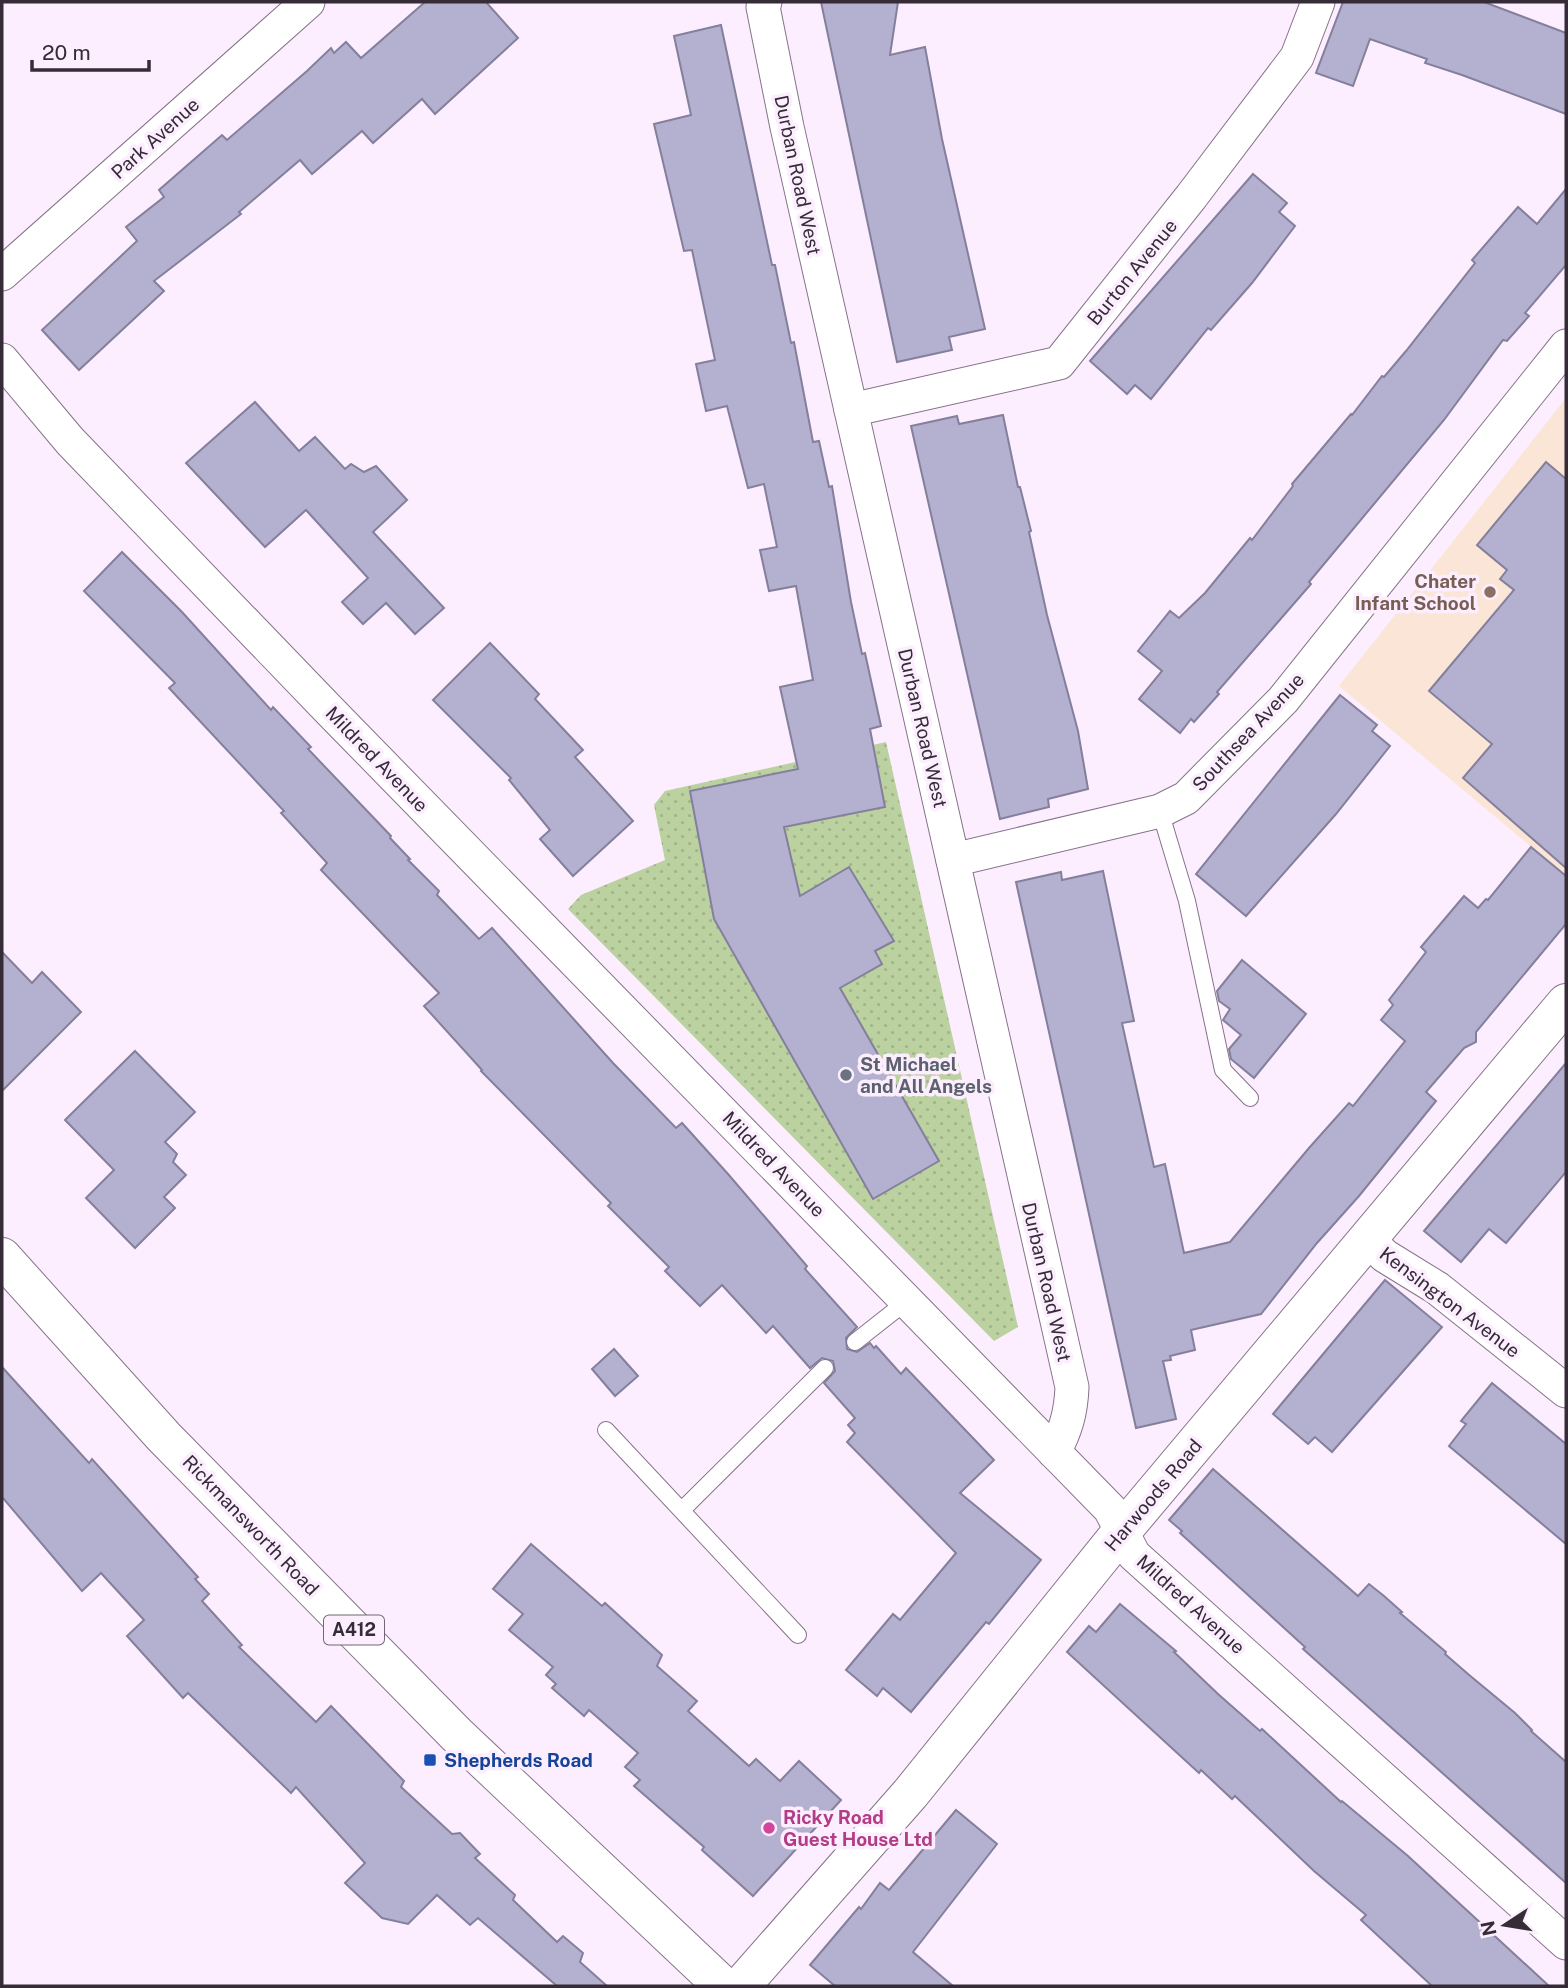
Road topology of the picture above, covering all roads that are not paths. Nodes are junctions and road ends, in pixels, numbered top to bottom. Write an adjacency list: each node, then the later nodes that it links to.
1 (308, 2): 4 (street, Park Avenue)
2 (765, 2): 7 (street, Durban Road West)
3 (1318, 2): 7 (street, Burton Avenue)
4 (2, 274)
5 (1566, 346): 8 (street, Southsea Avenue)
6 (2, 360): 14 (street, Mildred Avenue)
7 (851, 410): 9 (street, Durban Road West)
8 (1160, 811): 9 (street, Southsea Avenue); 11 (lane)
9 (953, 860): 19 (street, Durban Road West)
10 (1566, 1003): 12 (street, Harwoods Road)
11 (1250, 1098)
12 (1367, 1239): 17 (street, Kensington Avenue); 21 (street, Harwoods Road)
13 (2, 1256): 24 (street, Rickmansworth Road / A412)
14 (907, 1301): 15 (lane); 19 (street, Mildred Avenue)
15 (855, 1342)
16 (825, 1368): 20 (lane)
17 (1566, 1391)
18 (606, 1430): 20 (lane)
19 (1054, 1452): 21 (street, Mildred Avenue)
20 (682, 1510): 22 (lane)
21 (1122, 1531): 23 (street, Mildred Avenue); 25 (street, Harwoods Road)
22 (798, 1635)
23 (1566, 1943)
24 (723, 1986)
25 (741, 1986)

